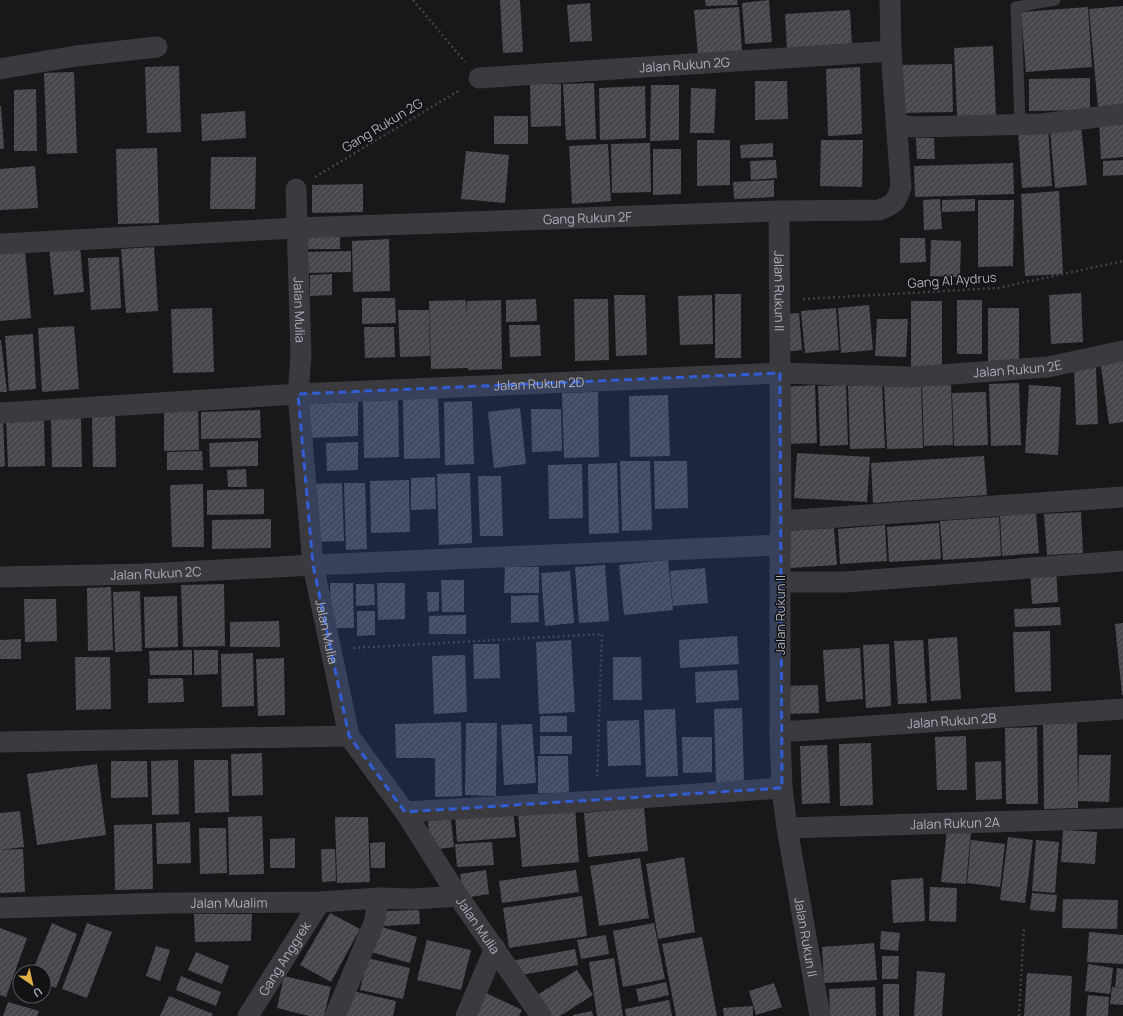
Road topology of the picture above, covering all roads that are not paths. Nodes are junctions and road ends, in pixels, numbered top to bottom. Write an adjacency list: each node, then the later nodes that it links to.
1 (890, 0): 4 (street)
2 (1055, 0): 8 (lane)
3 (157, 47): 5 (street)
4 (891, 51): 6 (street, Jalan Rukun 2G); 9 (street)
5 (0, 69)
6 (478, 78)
7 (1123, 114): 8 (street)
8 (1020, 124): 9 (street)
9 (896, 125): 11 (street, Gang Rukun 2F)
10 (296, 189): 12 (street, Jalan Mulia)
11 (779, 211): 12 (street, Gang Rukun 2F); 15 (street, Jalan Rukun II)
12 (297, 228): 13 (street, Gang Rukun 2F); 16 (street, Jalan Mulia)
13 (0, 244)
14 (1123, 351): 15 (street, Jalan Rukun 2E)
15 (780, 373): 16 (street, Jalan Rukun 2D); 19 (street, Jalan Rukun II)
16 (298, 394): 17 (street, Jalan Rukun 2D); 22 (street, Jalan Mulia)
17 (0, 413)
18 (1123, 497): 19 (street)
19 (781, 522): 20 (street, Jalan Rukun II)
20 (780, 545): 22 (street, Jalan Rukun 2C); 24 (street, Jalan Rukun II)
21 (1123, 561): 24 (street)
22 (313, 564): 23 (street, Jalan Rukun 2C); 27 (street, Jalan Mulia)
23 (0, 577)
24 (780, 582): 26 (street, Jalan Rukun II)
25 (1123, 709): 26 (street, Jalan Rukun 2B)
26 (780, 732): 29 (street, Jalan Rukun II)
27 (349, 736): 28 (street); 30 (street, Jalan Mulia)
28 (0, 742)
29 (782, 788): 30 (street); 32 (street, Jalan Rukun II)
30 (405, 812): 33 (street, Jalan Mulia)
31 (1123, 818): 32 (street, Jalan Rukun 2A)
32 (787, 828): 42 (street, Jalan Rukun II)
33 (458, 896): 34 (street, Jalan Mualim); 37 (street, Jalan Mulia)
34 (379, 898): 35 (street, Jalan Mualim); 39 (street)
35 (320, 902): 36 (street, Jalan Mualim); 38 (street, Gang Anggrek)
36 (0, 908)
37 (495, 948): 40 (street); 41 (street, Jalan Mulia)
38 (248, 1016)
39 (335, 1016)
40 (466, 1016)
41 (541, 1016)
42 (820, 1016)

